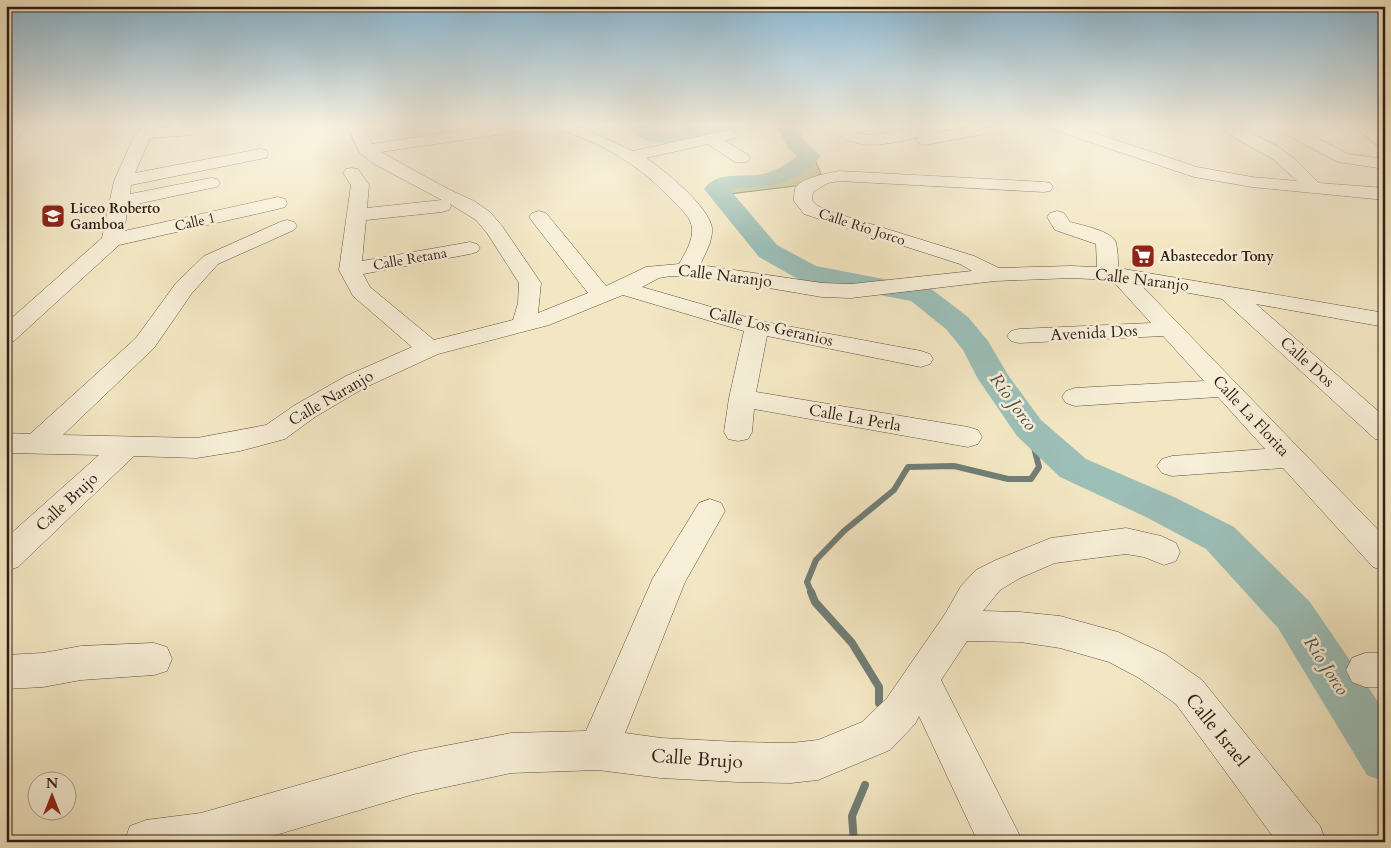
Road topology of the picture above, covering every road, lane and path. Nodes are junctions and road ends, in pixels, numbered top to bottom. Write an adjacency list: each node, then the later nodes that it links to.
1 (130, 166): 8 (street)
2 (202, 166): 8 (street)
3 (390, 166): 29 (street)
4 (646, 166): 23 (street)
5 (1176, 166): 11 (street)
6 (1292, 166): 11 (street)
7 (352, 173): 16 (street)
8 (124, 181): 13 (street)
9 (214, 182): 13 (street)
10 (1044, 187): 25 (street, Calle Río Jorco)
11 (1314, 188): 12 (street)
12 (1385, 194)
13 (119, 202): 20 (street)
14 (278, 204): 20 (street, Calle 1)
15 (442, 206): 16 (street)
16 (356, 215): 22 (street)
17 (539, 217): 26 (street)
18 (1057, 217): 24 (street)
19 (287, 226): 43 (street)
20 (112, 240): 32 (street)
21 (470, 248): 22 (street, Calle Retana)
22 (350, 270): 34 (street)
23 (687, 270): 25 (street, Calle Naranjo); 26 (street, Calle Naranjo)
24 (1113, 274): 25 (street, Calle Naranjo); 27 (street, Calle Naranjo); 31 (street, Calle La Florita)
25 (995, 275)
26 (612, 292): 29 (street, Calle Naranjo); 30 (street, Calle Los Geranios)
27 (1229, 293): 28 (street, Calle Naranjo); 40 (street, Calle Dos)
28 (1385, 320)
29 (523, 325): 34 (street, Calle Naranjo)
30 (756, 326): 35 (street, Calle Los Geranios); 38 (street)
31 (1170, 329): 33 (street, Avenida Dos); 36 (street, Calle La Florita)
32 (6, 336)
33 (1019, 336)
34 (429, 349): 44 (street, Calle Naranjo)
35 (921, 360)
36 (1225, 388): 37 (street); 45 (street, Calle La Florita)
37 (1075, 397)
38 (742, 398): 39 (street); 41 (street, Calle La Perla)
39 (738, 432)
40 (1385, 432)
41 (968, 437)
42 (6, 443): 43 (street, Calle Naranjo)
43 (36, 444): 44 (street, Calle Naranjo)
44 (127, 446): 50 (street, Calle Brujo)
45 (1290, 457): 46 (street); 49 (street, Calle La Florita)
46 (1172, 466)
47 (710, 511): 55 (street)
48 (1164, 552): 51 (street, Calle Brujo)
49 (1383, 554)
50 (6, 558)
51 (958, 625): 54 (street, Calle Brujo); 58 (street, Calle Israel)
52 (154, 659): 53 (street)
53 (6, 672)
54 (921, 679): 55 (street, Calle Brujo); 57 (street)
55 (598, 750): 56 (street, Calle Brujo)
56 (146, 842)
57 (1001, 842)
58 (1304, 842)

